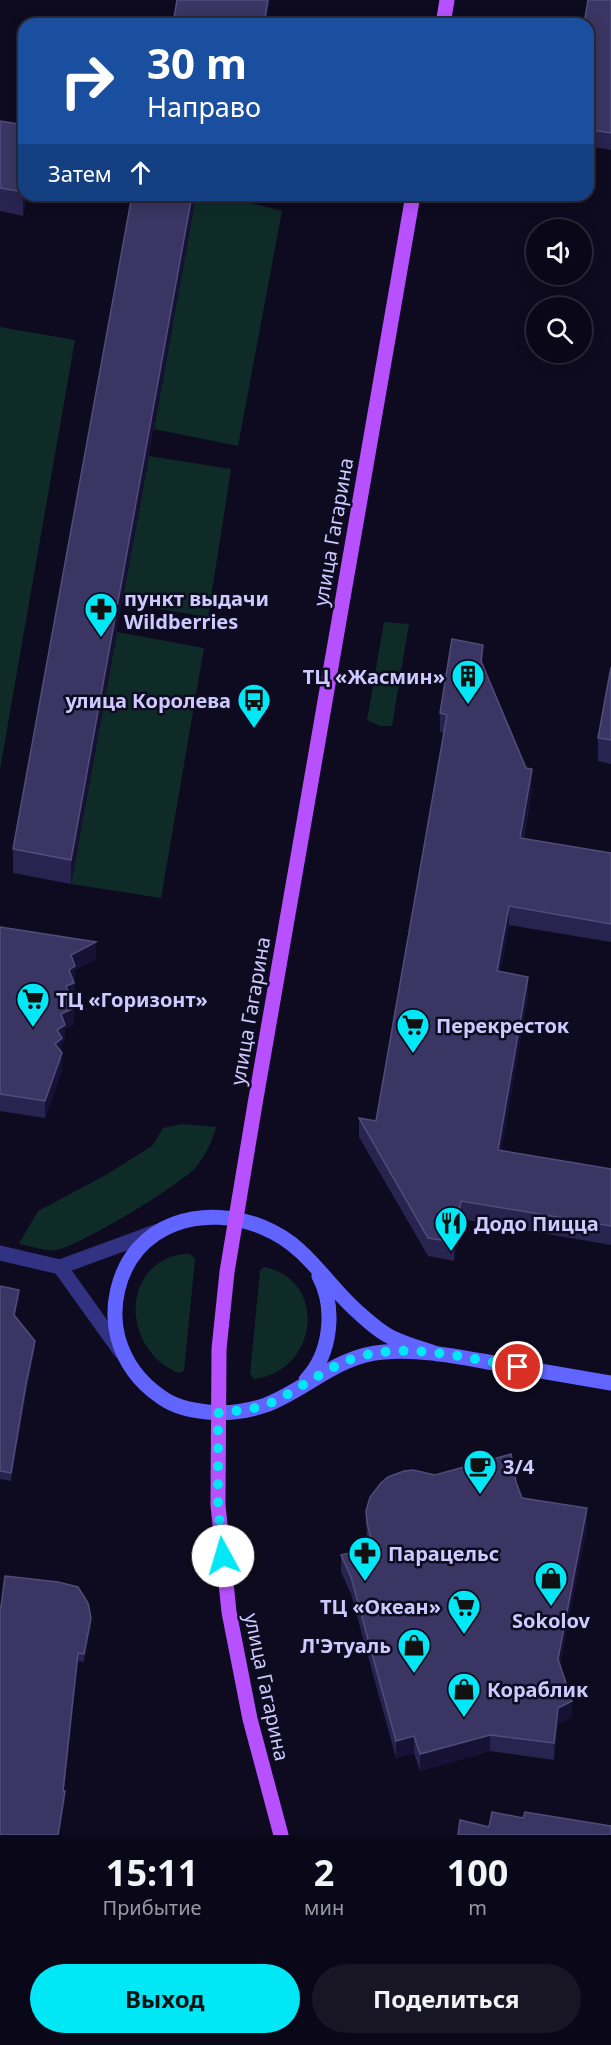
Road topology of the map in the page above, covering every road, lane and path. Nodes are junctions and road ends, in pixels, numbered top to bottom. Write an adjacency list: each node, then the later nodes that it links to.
1 (447, 0): 2 (main road)
2 (443, 18)
3 (412, 201): 4 (main road, улица Гагарина)
4 (236, 1219): 5 (main road); 7 (main road); 13 (main road, улица Гагарина)
5 (158, 1231): 8 (street); 9 (main road)
6 (0, 1253): 8 (street)
7 (312, 1263): 10 (main road); 12 (main road)
8 (60, 1267): 9 (street)
9 (123, 1354): 13 (main road)
10 (437, 1354): 11 (main road); 12 (main road)
11 (611, 1383)
12 (300, 1386): 13 (main road)
13 (218, 1413): 14 (main road, улица Гагарина)
14 (281, 1835)

